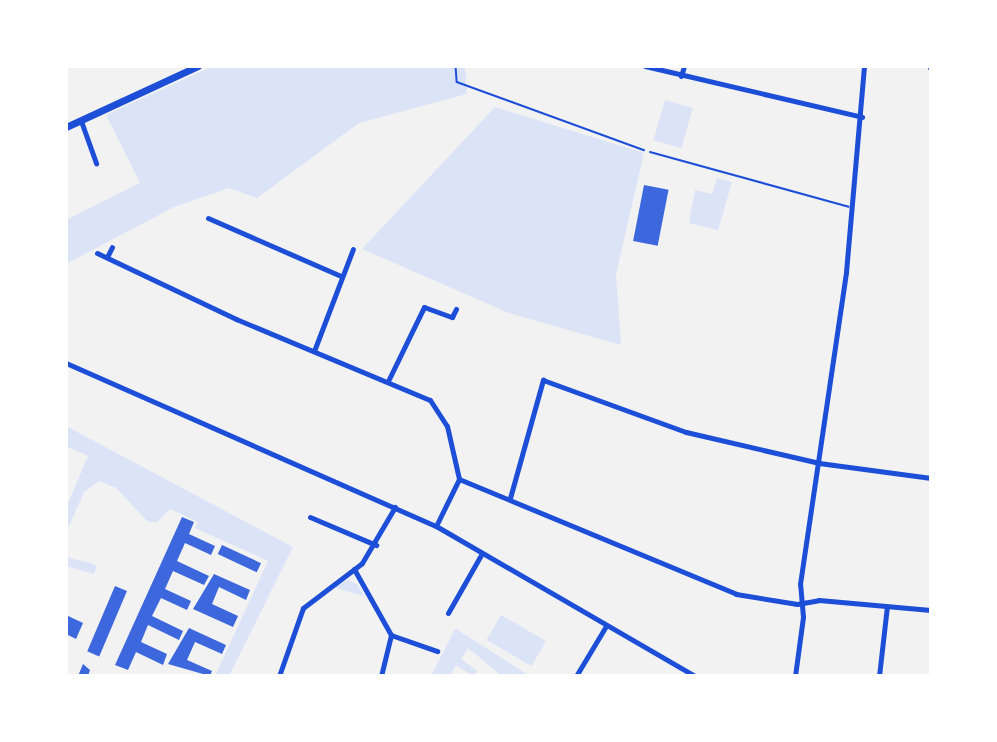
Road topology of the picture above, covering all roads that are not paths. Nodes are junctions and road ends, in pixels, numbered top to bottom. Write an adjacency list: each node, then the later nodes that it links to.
1 (198, 66): 7 (main road)
2 (645, 66): 5 (street)
3 (684, 66): 5 (street)
4 (864, 66): 6 (street)
5 (681, 76): 6 (street)
6 (862, 117): 11 (street)
7 (81, 121): 8 (main road); 10 (street)
8 (66, 127)
9 (650, 152): 11 (lane)
10 (96, 163)
11 (854, 208): 22 (street)
12 (208, 218): 17 (street)
13 (112, 247): 16 (street)
14 (353, 249): 17 (street)
15 (97, 253): 16 (street)
16 (107, 257): 19 (street)
17 (341, 276): 19 (street)
18 (456, 309): 21 (street)
19 (314, 351): 21 (street)
20 (66, 363): 26 (street)
21 (389, 379): 24 (street)
22 (819, 463): 23 (street); 25 (street); 32 (street)
23 (931, 478)
24 (459, 479): 25 (street); 28 (street)
25 (510, 498): 32 (street)
26 (394, 507): 28 (street); 29 (street)
27 (310, 517): 29 (street)
28 (436, 526): 30 (street)
29 (376, 545): 31 (street)
30 (481, 555): 35 (street); 36 (street)
31 (354, 569): 37 (street); 39 (street)
32 (802, 603): 33 (street); 43 (street)
33 (887, 606): 34 (street); 44 (street)
34 (931, 610)
35 (448, 613)
36 (606, 626): 41 (street); 42 (street)
37 (391, 636): 38 (street); 40 (street)
38 (437, 651)
39 (279, 676)
40 (381, 676)
41 (576, 676)
42 (695, 676)
43 (795, 676)
44 (879, 676)

